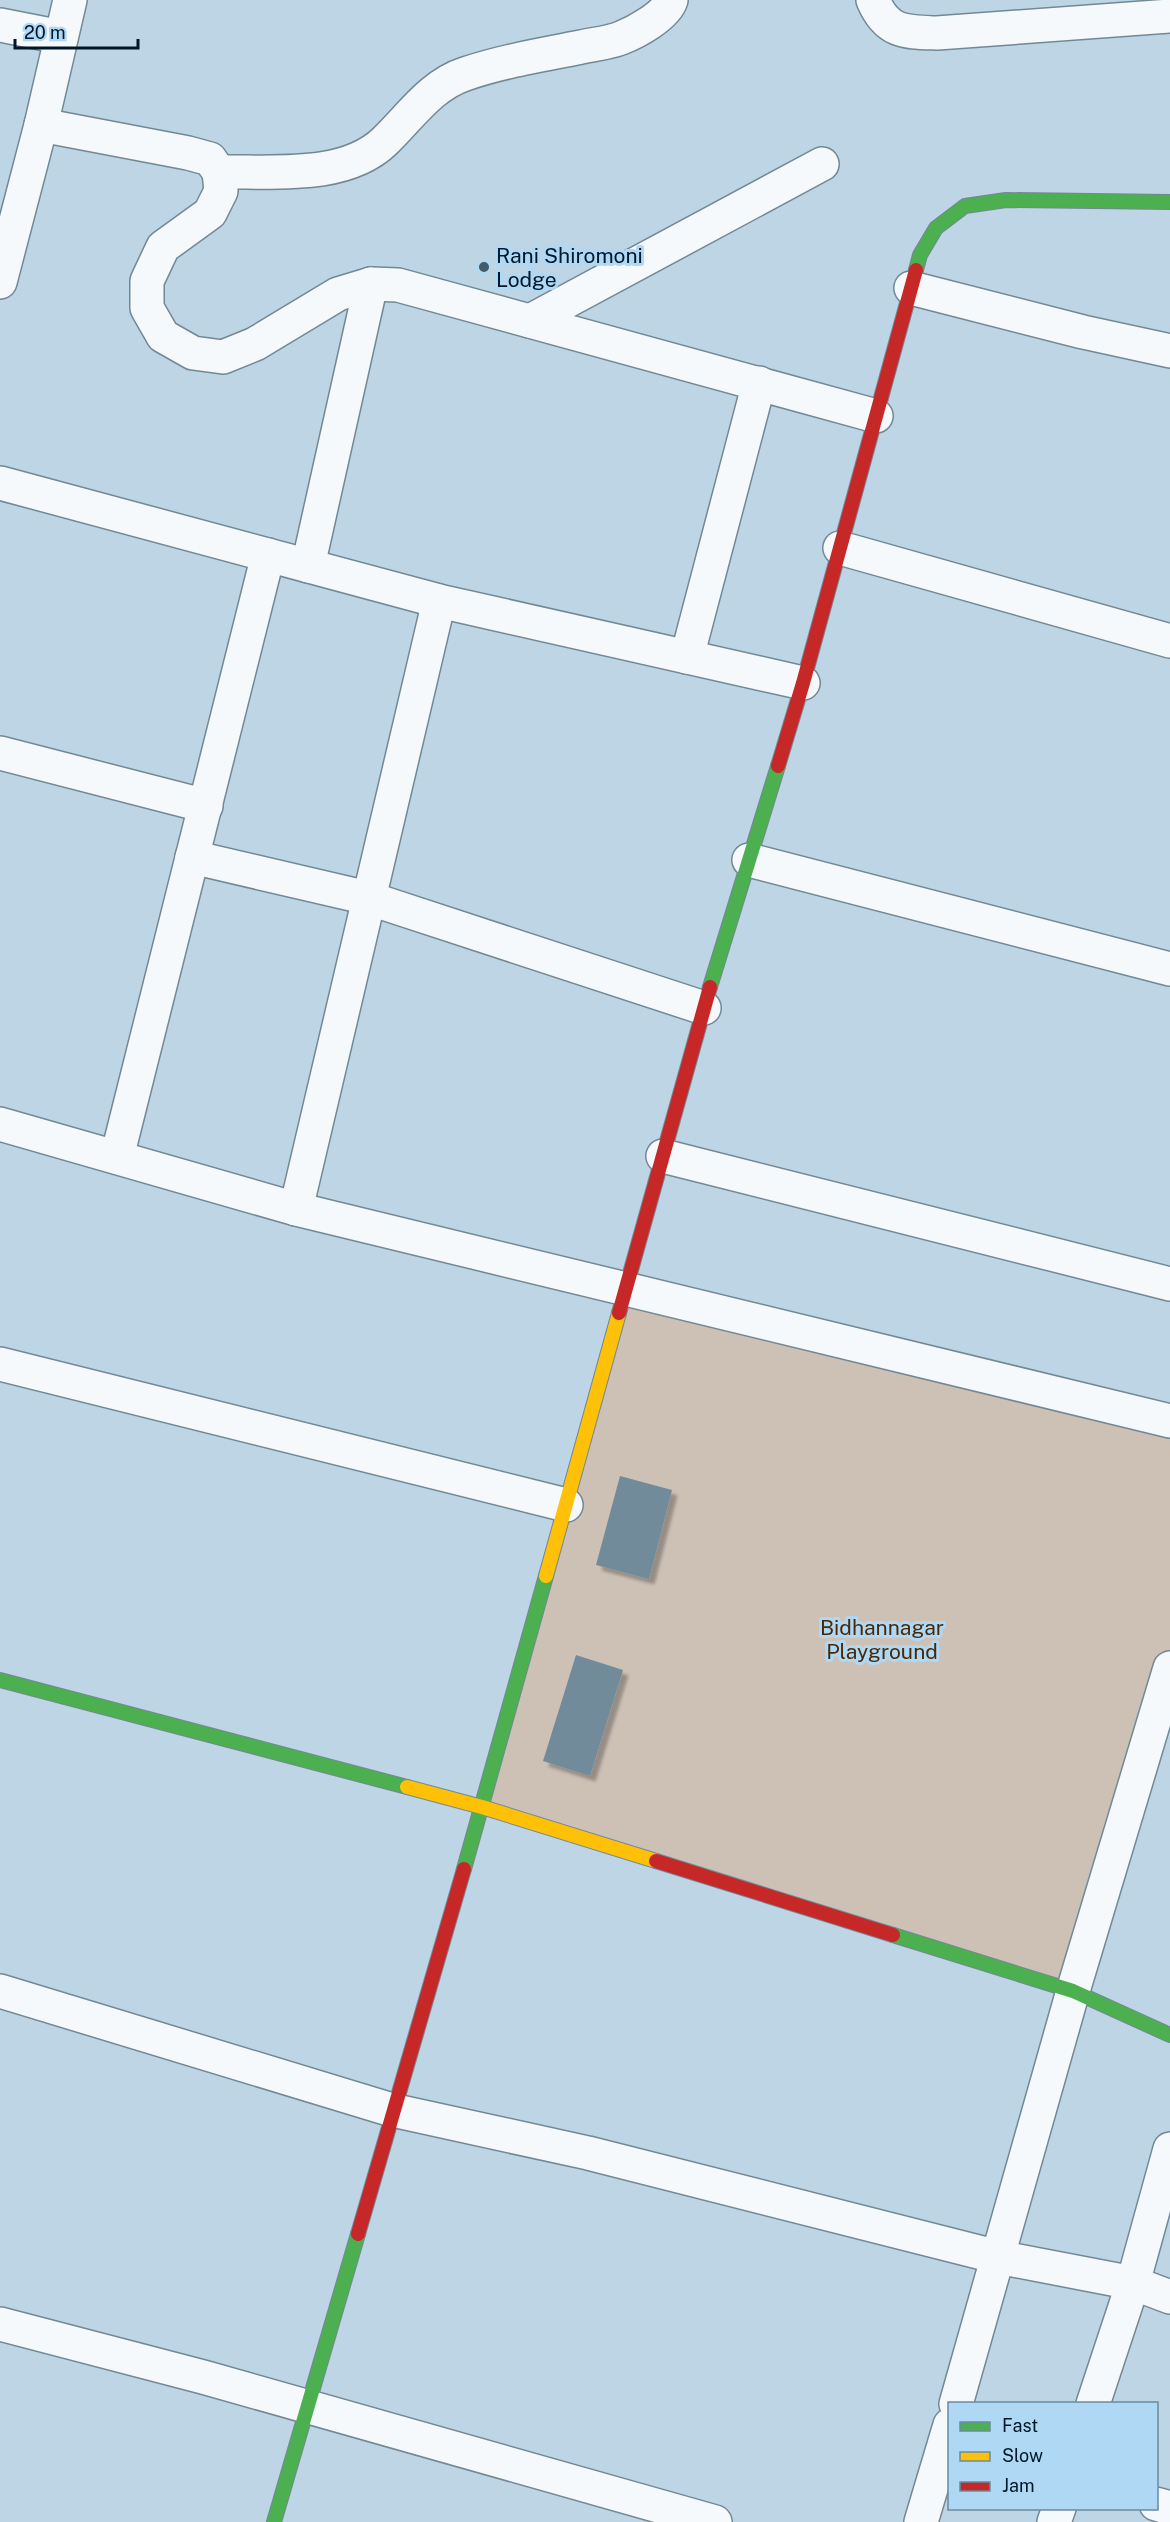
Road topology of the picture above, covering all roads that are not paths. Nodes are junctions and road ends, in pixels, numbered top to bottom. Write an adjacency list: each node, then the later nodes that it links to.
1 (70, 0): 6 (street)
2 (670, 0): 9 (street)
3 (873, 0): 4 (street)
4 (1170, 16)
5 (0, 25): 6 (street)
6 (61, 37): 7 (street)
7 (41, 125): 9 (street); 11 (street)
8 (822, 164): 14 (street)
9 (219, 172): 12 (street)
10 (1170, 202): 13 (street)
11 (0, 282)
12 (371, 284): 14 (street); 21 (street)
13 (911, 288): 15 (street); 17 (street)
14 (530, 321): 16 (street)
15 (1170, 351)
16 (759, 383): 17 (street); 24 (street)
17 (876, 416): 19 (street)
18 (0, 483): 20 (street)
19 (840, 548): 23 (street); 25 (street)
20 (268, 555): 21 (street); 27 (street)
21 (308, 566): 22 (street)
22 (439, 601): 24 (street); 30 (street)
23 (1170, 641)
24 (687, 657): 25 (street)
25 (803, 683): 29 (street)
26 (0, 753): 27 (street)
27 (206, 806): 28 (street)
28 (192, 858): 30 (street); 35 (street)
29 (749, 860): 31 (street); 32 (street)
30 (368, 898): 32 (street); 36 (street)
31 (1170, 969)
32 (704, 1008): 34 (street)
33 (0, 1124): 35 (street)
34 (663, 1156): 37 (street); 38 (street)
35 (117, 1157): 36 (street)
36 (296, 1209): 38 (street)
37 (1170, 1284)
38 (627, 1288): 40 (street); 41 (street)
39 (0, 1364): 41 (street)
40 (1170, 1421)
41 (566, 1505): 44 (street)
42 (1170, 1668): 46 (street)
43 (0, 1680): 44 (street)
44 (482, 1807): 46 (street); 48 (street)
45 (0, 1991): 48 (street)
46 (1073, 1991): 47 (street); 50 (street)
47 (1170, 2035)
48 (392, 2110): 50 (street); 56 (street)
49 (1170, 2149): 51 (street)
50 (998, 2257): 51 (street); 54 (street)
51 (1133, 2283): 52 (street); 55 (street)
52 (1170, 2297)
53 (0, 2324): 56 (street)
54 (956, 2402)
55 (1093, 2402)
56 (307, 2408): 58 (street); 59 (street)
57 (948, 2432): 60 (street)
58 (274, 2522)
59 (715, 2522)
60 (921, 2522)

